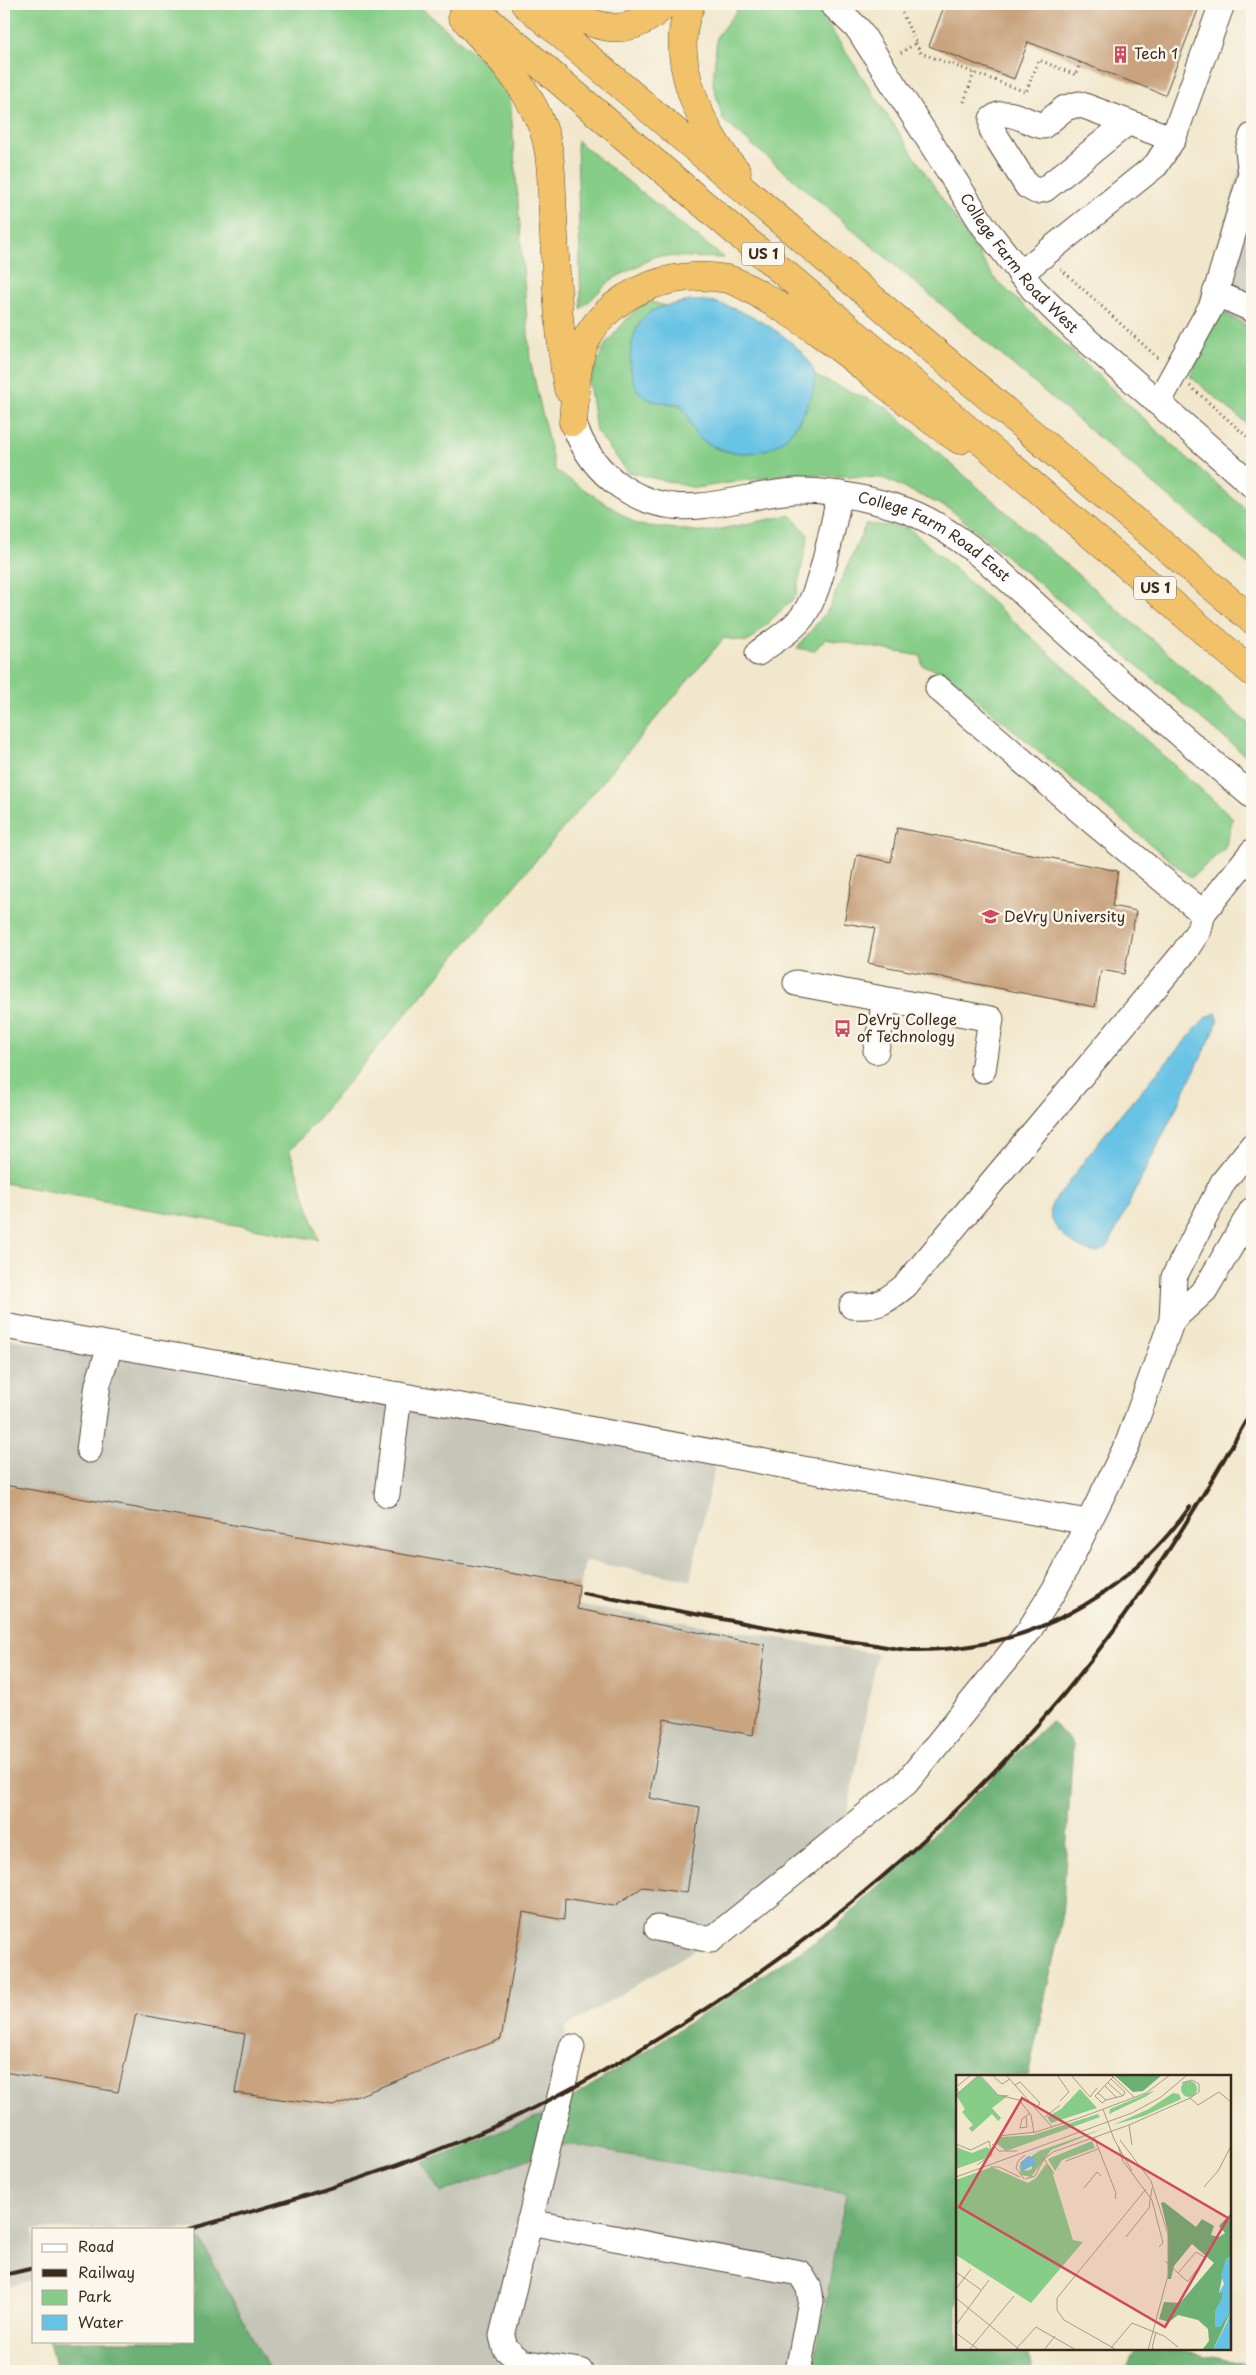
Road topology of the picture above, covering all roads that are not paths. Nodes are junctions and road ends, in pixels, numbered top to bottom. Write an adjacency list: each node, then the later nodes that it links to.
1 (451, 4): 20 (highway)
2 (469, 4): 23 (highway, US 1)
3 (525, 4): 15 (highway, US 1)
4 (554, 4): 5 (highway)
5 (666, 4)
6 (692, 4): 10 (highway)
7 (705, 4): 10 (highway)
8 (832, 4): 16 (street, College Farm Road West)
9 (1222, 4): 13 (street)
10 (683, 38): 15 (highway)
11 (1127, 123): 11 (street); 13 (street)
12 (1252, 136): 14 (street)
13 (1173, 139): 16 (street)
14 (1252, 174): 17 (street)
15 (779, 220): 24 (highway, US 1)
16 (1020, 274): 19 (street, College Farm Road West)
17 (1215, 293): 18 (street); 19 (street)
18 (1252, 309)
19 (1158, 403): 21 (street, College Farm Road West)
20 (573, 422): 22 (street, College Farm Road East); 23 (highway)
21 (1252, 485)
22 (840, 494): 25 (street); 28 (street, College Farm Road East)
23 (1057, 504): 26 (highway, US 1)
24 (1252, 620)
25 (758, 653)
26 (1252, 672)
27 (938, 688): 30 (street)
28 (1252, 796)
29 (1252, 852): 30 (street)
30 (1202, 913): 37 (street)
31 (796, 984): 32 (street)
32 (885, 1000): 33 (street); 34 (street)
33 (876, 1051)
34 (983, 1070)
35 (1252, 1146): 38 (street)
36 (1252, 1210): 38 (street)
37 (852, 1306)
38 (1172, 1320): 44 (street)
39 (4, 1326): 40 (street)
40 (110, 1346): 41 (street); 42 (street)
41 (399, 1395): 43 (street); 44 (street)
42 (89, 1450)
43 (386, 1494)
44 (1088, 1522): 45 (street)
45 (657, 1928)
46 (572, 2047): 47 (street)
47 (529, 2222): 48 (street); 49 (street)
48 (580, 2371)
49 (798, 2371)

